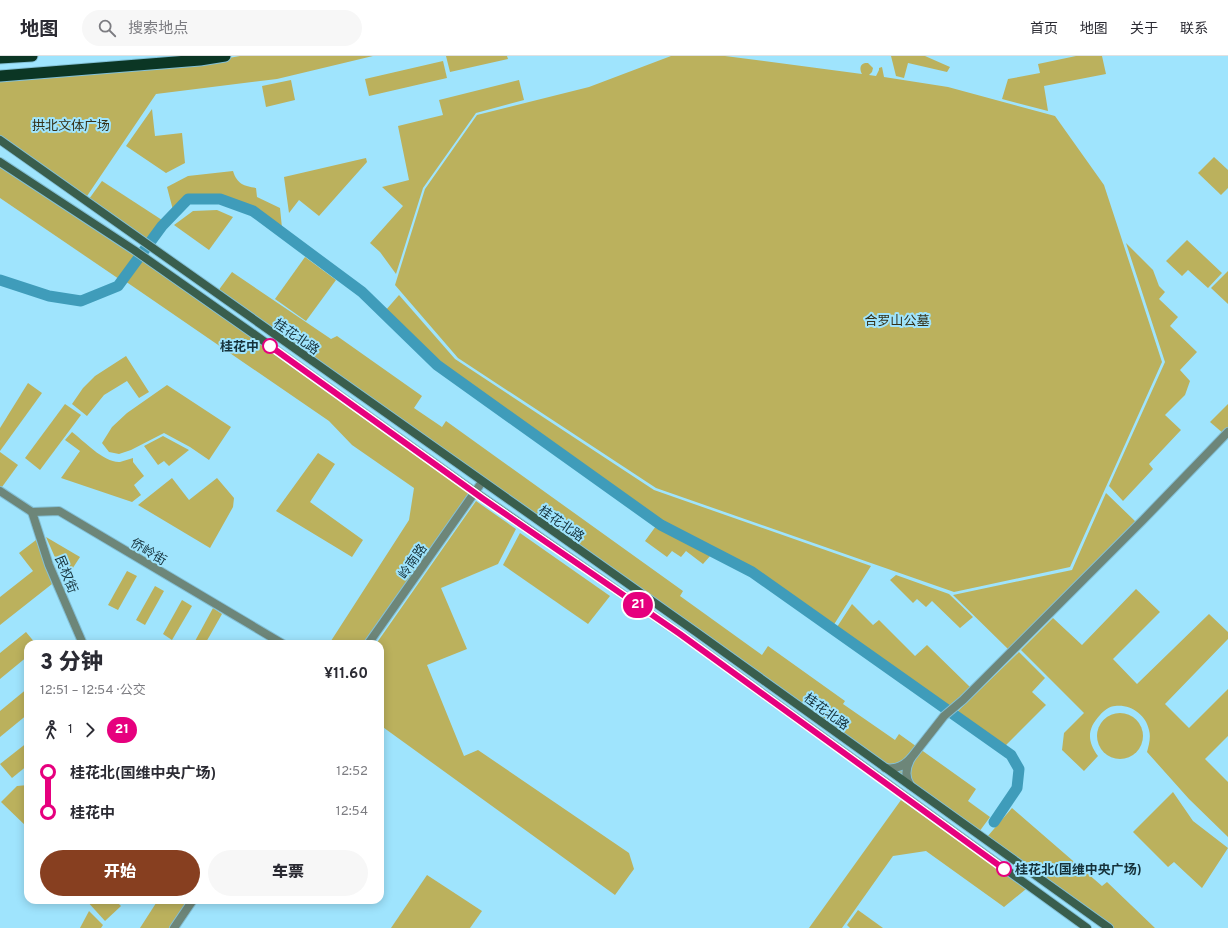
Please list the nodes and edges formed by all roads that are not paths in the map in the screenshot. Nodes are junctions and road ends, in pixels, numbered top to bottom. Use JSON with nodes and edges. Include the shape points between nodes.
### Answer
{"nodes":[{"id":1,"x":32,"y":56,"type":"edge"},
{"id":2,"x":225,"y":56,"type":"edge"},
{"id":3,"x":11,"y":57,"type":"edge"},
{"id":4,"x":0,"y":58,"type":"edge"},
{"id":5,"x":0,"y":76,"type":"edge"},
{"id":6,"x":0,"y":140,"type":"edge"},
{"id":7,"x":0,"y":162,"type":"edge"},
{"id":8,"x":1228,"y":432,"type":"edge"},
{"id":9,"x":482,"y":482,"type":"junction"},
{"id":10,"x":0,"y":491,"type":"edge"},
{"id":11,"x":475,"y":492,"type":"junction"},
{"id":12,"x":32,"y":512,"type":"junction"},
{"id":13,"x":81,"y":640,"type":"edge"},
{"id":14,"x":276,"y":640,"type":"edge"},
{"id":15,"x":371,"y":640,"type":"edge"},
{"id":16,"x":911,"y":758,"type":"junction"},
{"id":17,"x":885,"y":768,"type":"junction"},
{"id":18,"x":910,"y":785,"type":"junction"},
{"id":19,"x":189,"y":904,"type":"edge"},
{"id":20,"x":174,"y":928,"type":"edge"},
{"id":21,"x":1087,"y":928,"type":"edge"},
{"id":22,"x":1109,"y":928,"type":"edge"}],
"edges":[{"from":1,"to":3,"type":"highway"},
{"from":2,"to":5,"type":"highway"},
{"from":3,"to":4,"type":"highway"},
{"from":6,"to":9,"type":"main road","name":"桂花北路"},
{"from":7,"to":11,"type":"main road","name":"桂花北路","via":[[149,260]]},
{"from":8,"to":16,"type":"street","via":[[1143,520],[944,716]]},
{"from":9,"to":11,"type":"street","name":"岭南路"},
{"from":9,"to":17,"type":"main road","name":"桂花北路"},
{"from":10,"to":12,"type":"street"},
{"from":11,"to":15,"type":"street","name":"岭南路"},
{"from":11,"to":21,"type":"main road","name":"桂花北路","via":[[678,632]]},
{"from":12,"to":13,"type":"street","name":"民权街","via":[[49,565]]},
{"from":12,"to":14,"type":"street","name":"侨岭街","via":[[59,511]]},
{"from":16,"to":17,"type":"street","via":[[898,767]]},
{"from":16,"to":18,"type":"street","via":[[906,771]]},
{"from":17,"to":18,"type":"main road","name":"桂花北路"},
{"from":18,"to":22,"type":"main road","name":"桂花北路"},
{"from":19,"to":20,"type":"street"}]}
